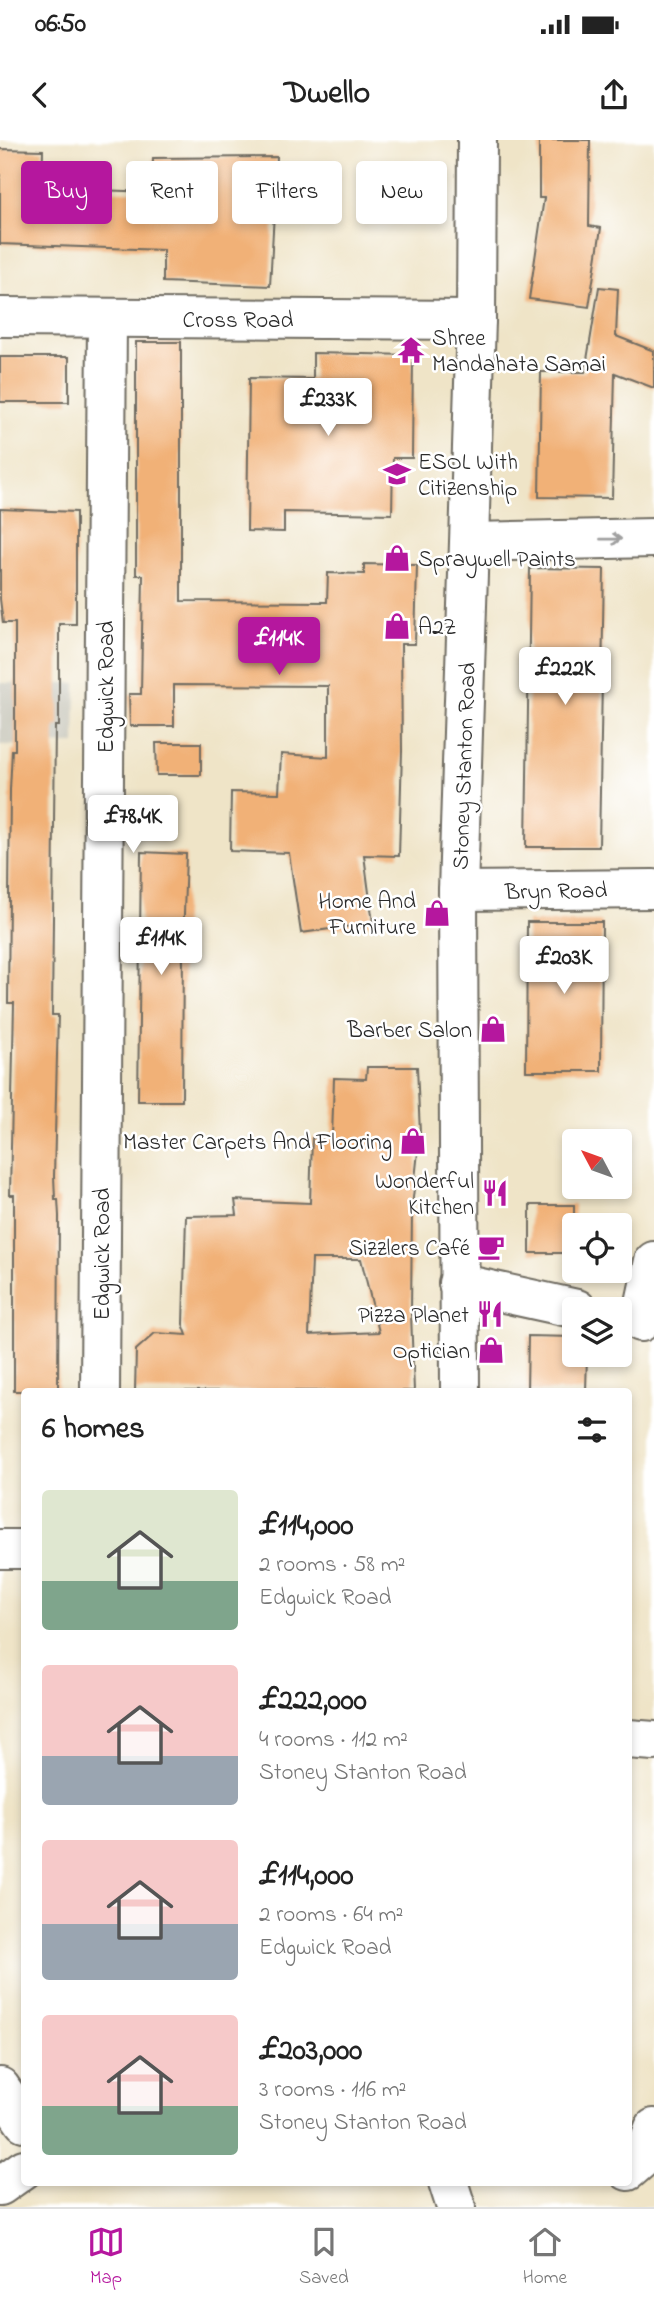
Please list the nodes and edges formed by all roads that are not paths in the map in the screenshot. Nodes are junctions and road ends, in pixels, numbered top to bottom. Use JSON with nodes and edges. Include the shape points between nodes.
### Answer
{"nodes":[{"id":1,"x":477,"y":140,"type":"edge"},
{"id":2,"x":0,"y":317,"type":"edge"},
{"id":3,"x":107,"y":318,"type":"junction"},
{"id":4,"x":476,"y":320,"type":"junction"},
{"id":5,"x":654,"y":538,"type":"edge"},
{"id":6,"x":470,"y":542,"type":"junction"},
{"id":7,"x":654,"y":889,"type":"edge"},
{"id":8,"x":458,"y":891,"type":"junction"},
{"id":9,"x":654,"y":1261,"type":"edge"},
{"id":10,"x":458,"y":1283,"type":"junction"},
{"id":11,"x":562,"y":1306,"type":"edge"},
{"id":12,"x":638,"y":1321,"type":"edge"},
{"id":13,"x":100,"y":1388,"type":"edge"},
{"id":14,"x":460,"y":1388,"type":"edge"},
{"id":15,"x":0,"y":1549,"type":"edge"},
{"id":16,"x":21,"y":1549,"type":"edge"},
{"id":17,"x":632,"y":1740,"type":"edge"},
{"id":18,"x":654,"y":1741,"type":"edge"},
{"id":19,"x":0,"y":2087,"type":"edge"},
{"id":20,"x":21,"y":2118,"type":"edge"},
{"id":21,"x":654,"y":2128,"type":"edge"},
{"id":22,"x":632,"y":2168,"type":"edge"},
{"id":23,"x":450,"y":2186,"type":"edge"},
{"id":24,"x":460,"y":2186,"type":"edge"},
{"id":25,"x":458,"y":2207,"type":"edge"}],
"edges":[{"from":1,"to":4,"type":"street","name":"Stoney Stanton Road"},
{"from":2,"to":3,"type":"street","name":"Cross Road"},
{"from":3,"to":4,"type":"street","name":"Cross Road"},
{"from":3,"to":13,"type":"street","name":"Edgwick Road"},
{"from":4,"to":6,"type":"street","name":"Stoney Stanton Road"},
{"from":6,"to":5,"type":"street","one_way":true},
{"from":6,"to":8,"type":"street","name":"Stoney Stanton Road"},
{"from":7,"to":8,"type":"street","name":"Bryn Road"},
{"from":8,"to":10,"type":"street","name":"Stoney Stanton Road"},
{"from":9,"to":12,"type":"street"},
{"from":10,"to":11,"type":"street"},
{"from":10,"to":14,"type":"street","name":"Stoney Stanton Road"},
{"from":15,"to":16,"type":"street"},
{"from":17,"to":18,"type":"street"},
{"from":19,"to":20,"type":"street"},
{"from":21,"to":22,"type":"street","via":[[643,2158]]},
{"from":23,"to":25,"type":"street"},
{"from":24,"to":25,"type":"street"}]}
